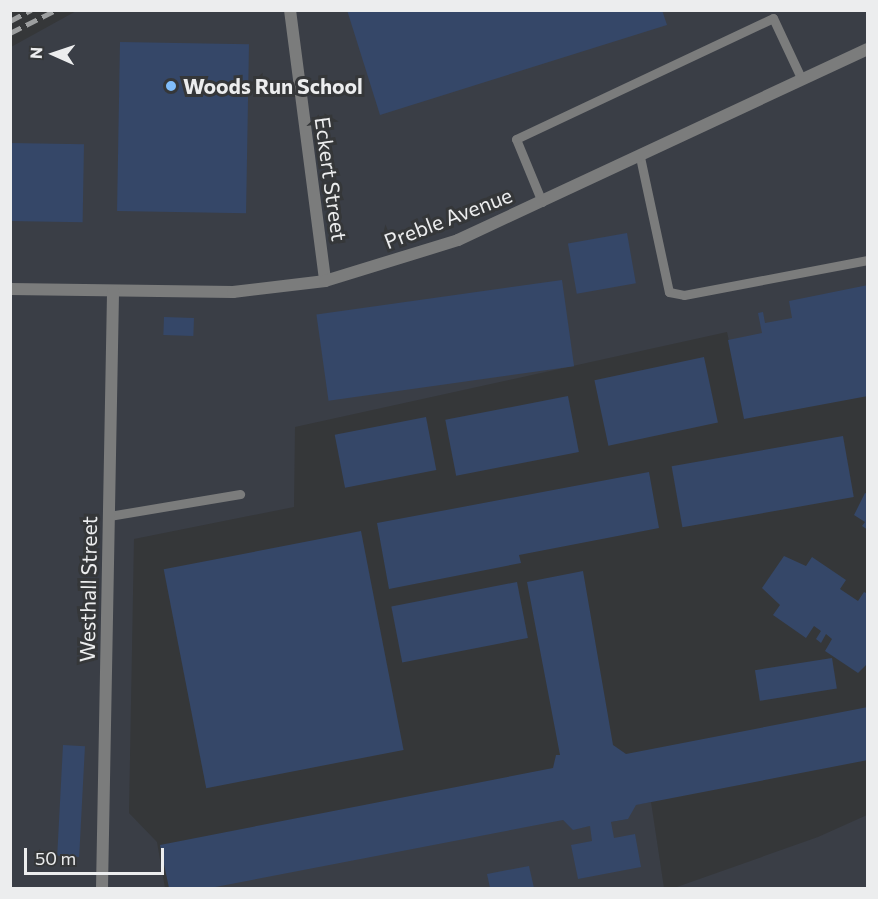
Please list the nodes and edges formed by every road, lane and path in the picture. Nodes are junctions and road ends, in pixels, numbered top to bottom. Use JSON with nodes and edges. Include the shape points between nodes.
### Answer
{"nodes":[{"id":1,"x":290,"y":10,"type":"edge"},
{"id":2,"x":867,"y":49,"type":"edge"},
{"id":3,"x":802,"y":80,"type":"junction"},
{"id":4,"x":640,"y":156,"type":"junction"},
{"id":5,"x":542,"y":202,"type":"junction"},
{"id":6,"x":867,"y":260,"type":"edge"},
{"id":7,"x":325,"y":281,"type":"junction"},
{"id":8,"x":10,"y":289,"type":"edge"},
{"id":9,"x":113,"y":291,"type":"junction"},
{"id":10,"x":240,"y":494,"type":"dead end"},
{"id":11,"x":109,"y":516,"type":"junction"},
{"id":12,"x":102,"y":888,"type":"edge"}],
"edges":[{"from":1,"to":7,"type":"street","name":"Eckert Street"},
{"from":2,"to":3,"type":"street","name":"Preble Avenue"},
{"from":3,"to":4,"type":"street","name":"Preble Avenue"},
{"from":3,"to":5,"type":"lane","via":[[773,18],[516,139]]},
{"from":4,"to":5,"type":"street","name":"Preble Avenue"},
{"from":4,"to":6,"type":"lane","via":[[669,292],[684,295]]},
{"from":5,"to":7,"type":"street","name":"Preble Avenue","via":[[458,240]]},
{"from":7,"to":9,"type":"street","name":"Preble Avenue","via":[[233,292]]},
{"from":8,"to":9,"type":"street","name":"Preble Avenue"},
{"from":9,"to":11,"type":"street","name":"Westhall Street"},
{"from":10,"to":11,"type":"lane"},
{"from":11,"to":12,"type":"street","name":"Westhall Street"}]}
